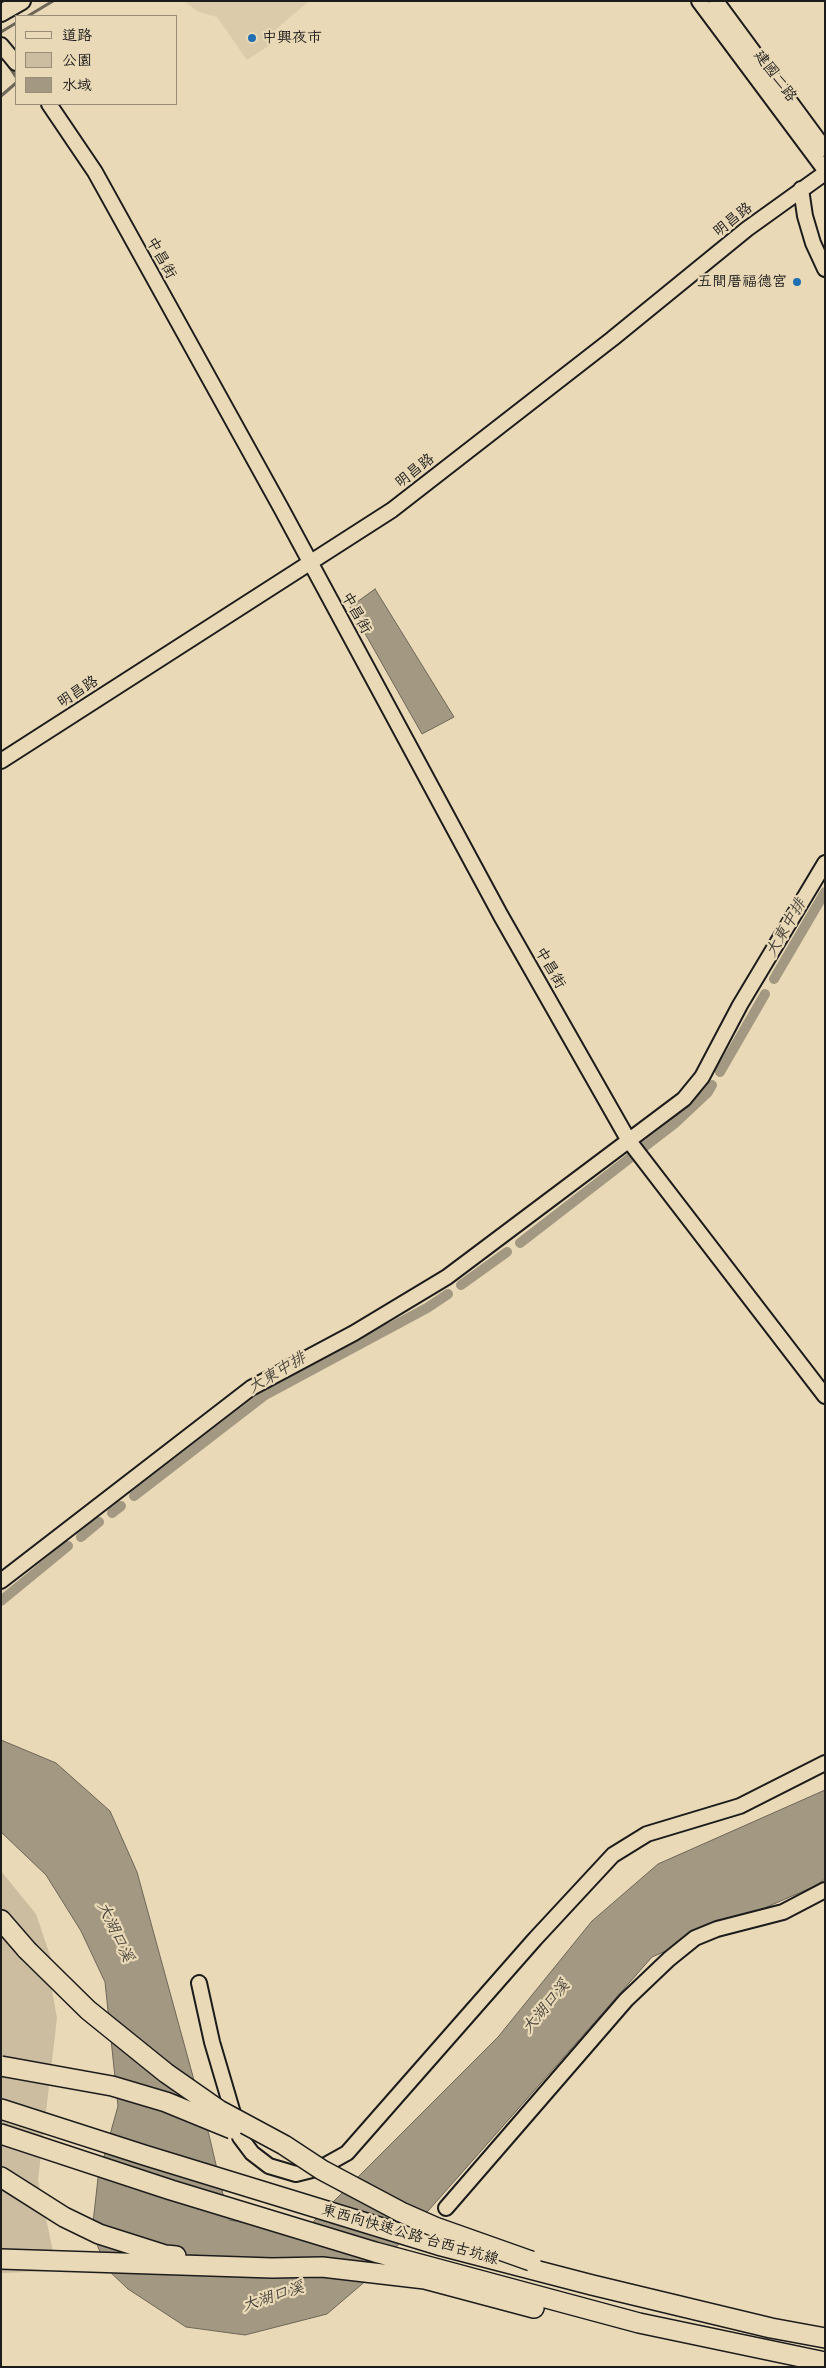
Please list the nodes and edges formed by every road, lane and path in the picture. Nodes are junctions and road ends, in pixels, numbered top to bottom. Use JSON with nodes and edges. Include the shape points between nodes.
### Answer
{"nodes":[{"id":1,"x":22,"y":1,"type":"edge"},
{"id":2,"x":700,"y":1,"type":"edge"},
{"id":3,"x":716,"y":1,"type":"edge"},
{"id":4,"x":1,"y":13,"type":"edge"},
{"id":5,"x":1,"y":45,"type":"edge"},
{"id":6,"x":15,"y":62,"type":"edge"},
{"id":7,"x":50,"y":105,"type":"edge"},
{"id":8,"x":825,"y":149,"type":"edge"},
{"id":9,"x":825,"y":171,"type":"edge"},
{"id":10,"x":801,"y":189,"type":"junction"},
{"id":11,"x":825,"y":269,"type":"edge"},
{"id":12,"x":310,"y":564,"type":"junction"},
{"id":13,"x":1,"y":761,"type":"edge"},
{"id":14,"x":825,"y":863,"type":"edge"},
{"id":15,"x":629,"y":1142,"type":"junction"},
{"id":16,"x":825,"y":1396,"type":"edge"},
{"id":17,"x":1,"y":1581,"type":"edge"},
{"id":18,"x":825,"y":1763,"type":"edge"},
{"id":19,"x":825,"y":1890,"type":"edge"},
{"id":20,"x":1,"y":1920,"type":"edge"},
{"id":21,"x":198,"y":1983,"type":"dead end"},
{"id":22,"x":1,"y":2066,"type":"edge"},
{"id":23,"x":1,"y":2109,"type":"edge"},
{"id":24,"x":1,"y":2134,"type":"edge"},
{"id":25,"x":322,"y":2170,"type":"junction"},
{"id":26,"x":1,"y":2178,"type":"edge"},
{"id":27,"x":446,"y":2208,"type":"dead end"},
{"id":28,"x":1,"y":2259,"type":"edge"},
{"id":29,"x":530,"y":2264,"type":"junction"},
{"id":30,"x":233,"y":2266,"type":"junction"},
{"id":31,"x":825,"y":2338,"type":"edge"},
{"id":32,"x":825,"y":2362,"type":"edge"},
{"id":33,"x":817,"y":2367,"type":"edge"}],
"edges":[{"from":1,"to":4,"type":"main road"},
{"from":2,"to":9,"type":"street","name":"建國二路"},
{"from":3,"to":8,"type":"street","name":"建國二路"},
{"from":5,"to":6,"type":"street"},
{"from":7,"to":12,"type":"street","name":"中昌街","via":[[95,172]]},
{"from":9,"to":10,"type":"street","name":"明昌路"},
{"from":10,"to":11,"type":"street","via":[[812,243]]},
{"from":10,"to":12,"type":"street","name":"明昌路","via":[[392,510]]},
{"from":12,"to":13,"type":"street","name":"明昌路"},
{"from":12,"to":15,"type":"street","name":"中昌街","via":[[501,916]]},
{"from":14,"to":15,"type":"street","via":[[740,1005],[702,1077],[684,1099]]},
{"from":15,"to":16,"type":"street","name":"中昌街"},
{"from":15,"to":17,"type":"street","via":[[447,1277],[354,1333],[250,1388]]},
{"from":18,"to":21,"type":"street","via":[[740,1806],[647,1834],[613,1855],[346,2152],[320,2168],[296,2174],[269,2166],[252,2153],[240,2137]]},
{"from":19,"to":27,"type":"street","via":[[783,1912],[695,1938],[669,1959],[626,2000]]},
{"from":20,"to":25,"type":"highway","bridge":true,"via":[[88,2010],[166,2073],[219,2110]]},
{"from":22,"to":25,"type":"highway","bridge":true,"via":[[112,2086],[166,2102]]},
{"from":23,"to":29,"type":"highway","name":"東西向快速公路 台西古坑線","via":[[438,2245]]},
{"from":24,"to":32,"type":"highway","name":"東西向快速公路 台西古坑線","via":[[375,2252],[639,2323]]},
{"from":25,"to":29,"type":"highway","bridge":true,"via":[[401,2212]]},
{"from":26,"to":30,"type":"highway","via":[[64,2218],[99,2234],[165,2255],[202,2258]]},
{"from":28,"to":30,"type":"highway"},
{"from":29,"to":31,"type":"highway","via":[[771,2328]]},
{"from":30,"to":33,"type":"highway","via":[[322,2267],[403,2275],[561,2314]]}]}
